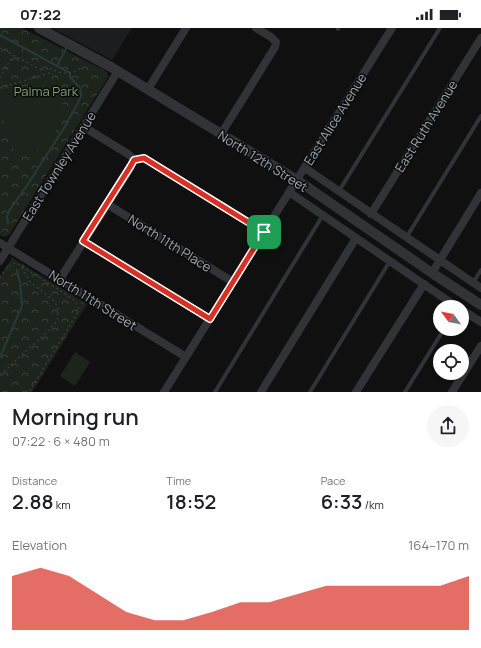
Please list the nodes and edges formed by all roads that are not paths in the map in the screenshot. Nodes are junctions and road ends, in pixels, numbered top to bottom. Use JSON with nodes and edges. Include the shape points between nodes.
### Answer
{"nodes":[{"id":1,"x":39,"y":28,"type":"edge"},
{"id":2,"x":186,"y":28,"type":"edge"},
{"id":3,"x":256,"y":28,"type":"edge"},
{"id":4,"x":392,"y":28,"type":"edge"},
{"id":5,"x":440,"y":28,"type":"edge"},
{"id":6,"x":481,"y":38,"type":"edge"},
{"id":7,"x":118,"y":71,"type":"junction"},
{"id":8,"x":148,"y":89,"type":"junction"},
{"id":9,"x":481,"y":116,"type":"edge"},
{"id":10,"x":84,"y":126,"type":"junction"},
{"id":11,"x":221,"y":134,"type":"junction"},
{"id":12,"x":134,"y":160,"type":"junction"},
{"id":13,"x":305,"y":168,"type":"junction"},
{"id":14,"x":296,"y":180,"type":"junction"},
{"id":15,"x":289,"y":192,"type":"junction"},
{"id":16,"x":339,"y":192,"type":"junction"},
{"id":17,"x":481,"y":193,"type":"edge"},
{"id":18,"x":107,"y":204,"type":"junction"},
{"id":19,"x":372,"y":214,"type":"junction"},
{"id":20,"x":323,"y":215,"type":"junction"},
{"id":21,"x":264,"y":232,"type":"junction"},
{"id":22,"x":356,"y":238,"type":"junction"},
{"id":23,"x":406,"y":238,"type":"junction"},
{"id":24,"x":83,"y":241,"type":"junction"},
{"id":25,"x":0,"y":243,"type":"edge"},
{"id":26,"x":8,"y":248,"type":"junction"},
{"id":27,"x":439,"y":260,"type":"junction"},
{"id":28,"x":0,"y":261,"type":"edge"},
{"id":29,"x":390,"y":261,"type":"junction"},
{"id":30,"x":481,"y":270,"type":"edge"},
{"id":31,"x":432,"y":273,"type":"junction"},
{"id":32,"x":60,"y":279,"type":"junction"},
{"id":33,"x":233,"y":282,"type":"junction"},
{"id":34,"x":473,"y":283,"type":"junction"},
{"id":35,"x":424,"y":284,"type":"junction"},
{"id":36,"x":481,"y":288,"type":"edge"},
{"id":37,"x":447,"y":300,"type":"edge"},
{"id":38,"x":481,"y":305,"type":"edge"},
{"id":39,"x":469,"y":314,"type":"edge"},
{"id":40,"x":210,"y":319,"type":"junction"},
{"id":41,"x":481,"y":322,"type":"edge"},
{"id":42,"x":440,"y":336,"type":"edge"},
{"id":43,"x":481,"y":346,"type":"edge"},
{"id":44,"x":186,"y":357,"type":"junction"},
{"id":45,"x":164,"y":392,"type":"edge"},
{"id":46,"x":215,"y":392,"type":"edge"},
{"id":47,"x":261,"y":392,"type":"edge"},
{"id":48,"x":310,"y":392,"type":"edge"},
{"id":49,"x":356,"y":392,"type":"edge"},
{"id":50,"x":405,"y":392,"type":"edge"},
{"id":51,"x":452,"y":392,"type":"edge"}],
"edges":[{"from":1,"to":7,"type":"street","name":"North 12th Street"},
{"from":2,"to":8,"type":"street"},
{"from":3,"to":11,"type":"street","via":[[271,37],[276,42],[275,47]]},
{"from":4,"to":13,"type":"street","name":"East Alice Avenue"},
{"from":5,"to":16,"type":"lane"},
{"from":6,"to":19,"type":"street","name":"East Ruth Avenue"},
{"from":7,"to":8,"type":"street","name":"North 12th Street"},
{"from":7,"to":10,"type":"street","name":"East Townley Avenue"},
{"from":8,"to":11,"type":"street","name":"North 12th Street"},
{"from":9,"to":23,"type":"lane"},
{"from":10,"to":12,"type":"street"},
{"from":10,"to":26,"type":"street","name":"East Townley Avenue"},
{"from":11,"to":14,"type":"street","name":"North 12th Street"},
{"from":12,"to":18,"type":"street"},
{"from":12,"to":21,"type":"lane","via":[[144,158]]},
{"from":13,"to":14,"type":"street","name":"East Alice Avenue"},
{"from":13,"to":16,"type":"street","name":"North 12th Street"},
{"from":14,"to":15,"type":"street","name":"East Alice Avenue"},
{"from":14,"to":31,"type":"street","name":"North 12th Street"},
{"from":15,"to":20,"type":"street","name":"North 12th Street"},
{"from":15,"to":21,"type":"street","name":"East Alice Avenue"},
{"from":16,"to":19,"type":"street","name":"North 12th Street"},
{"from":17,"to":27,"type":"street"},
{"from":18,"to":24,"type":"street"},
{"from":18,"to":33,"type":"street","name":"North 11th Place"},
{"from":19,"to":23,"type":"street","name":"North 12th Street"},
{"from":20,"to":22,"type":"street","name":"North 12th Street"},
{"from":20,"to":46,"type":"lane"},
{"from":21,"to":33,"type":"street","name":"East Alice Avenue"},
{"from":22,"to":29,"type":"street","name":"North 12th Street"},
{"from":22,"to":47,"type":"street"},
{"from":23,"to":27,"type":"street","name":"North 12th Street"},
{"from":24,"to":32,"type":"street"},
{"from":24,"to":40,"type":"lane"},
{"from":25,"to":26,"type":"street","name":"North 11th Street"},
{"from":26,"to":28,"type":"street","name":"East Townley Avenue"},
{"from":26,"to":32,"type":"street","name":"North 11th Street"},
{"from":27,"to":31,"type":"street"},
{"from":27,"to":34,"type":"street","name":"North 12th Street"},
{"from":29,"to":35,"type":"street","name":"North 12th Street"},
{"from":29,"to":48,"type":"lane"},
{"from":30,"to":34,"type":"lane"},
{"from":31,"to":38,"type":"street","name":"North 12th Street"},
{"from":32,"to":44,"type":"street","name":"North 11th Street"},
{"from":33,"to":40,"type":"street","name":"East Alice Avenue"},
{"from":34,"to":36,"type":"street","name":"North 12th Street"},
{"from":35,"to":37,"type":"street","name":"North 12th Street"},
{"from":35,"to":49,"type":"street"},
{"from":39,"to":41,"type":"street"},
{"from":40,"to":44,"type":"street","name":"East Alice Avenue"},
{"from":42,"to":50,"type":"lane"},
{"from":43,"to":51,"type":"street"},
{"from":44,"to":45,"type":"street","name":"East Alice Avenue"}]}
